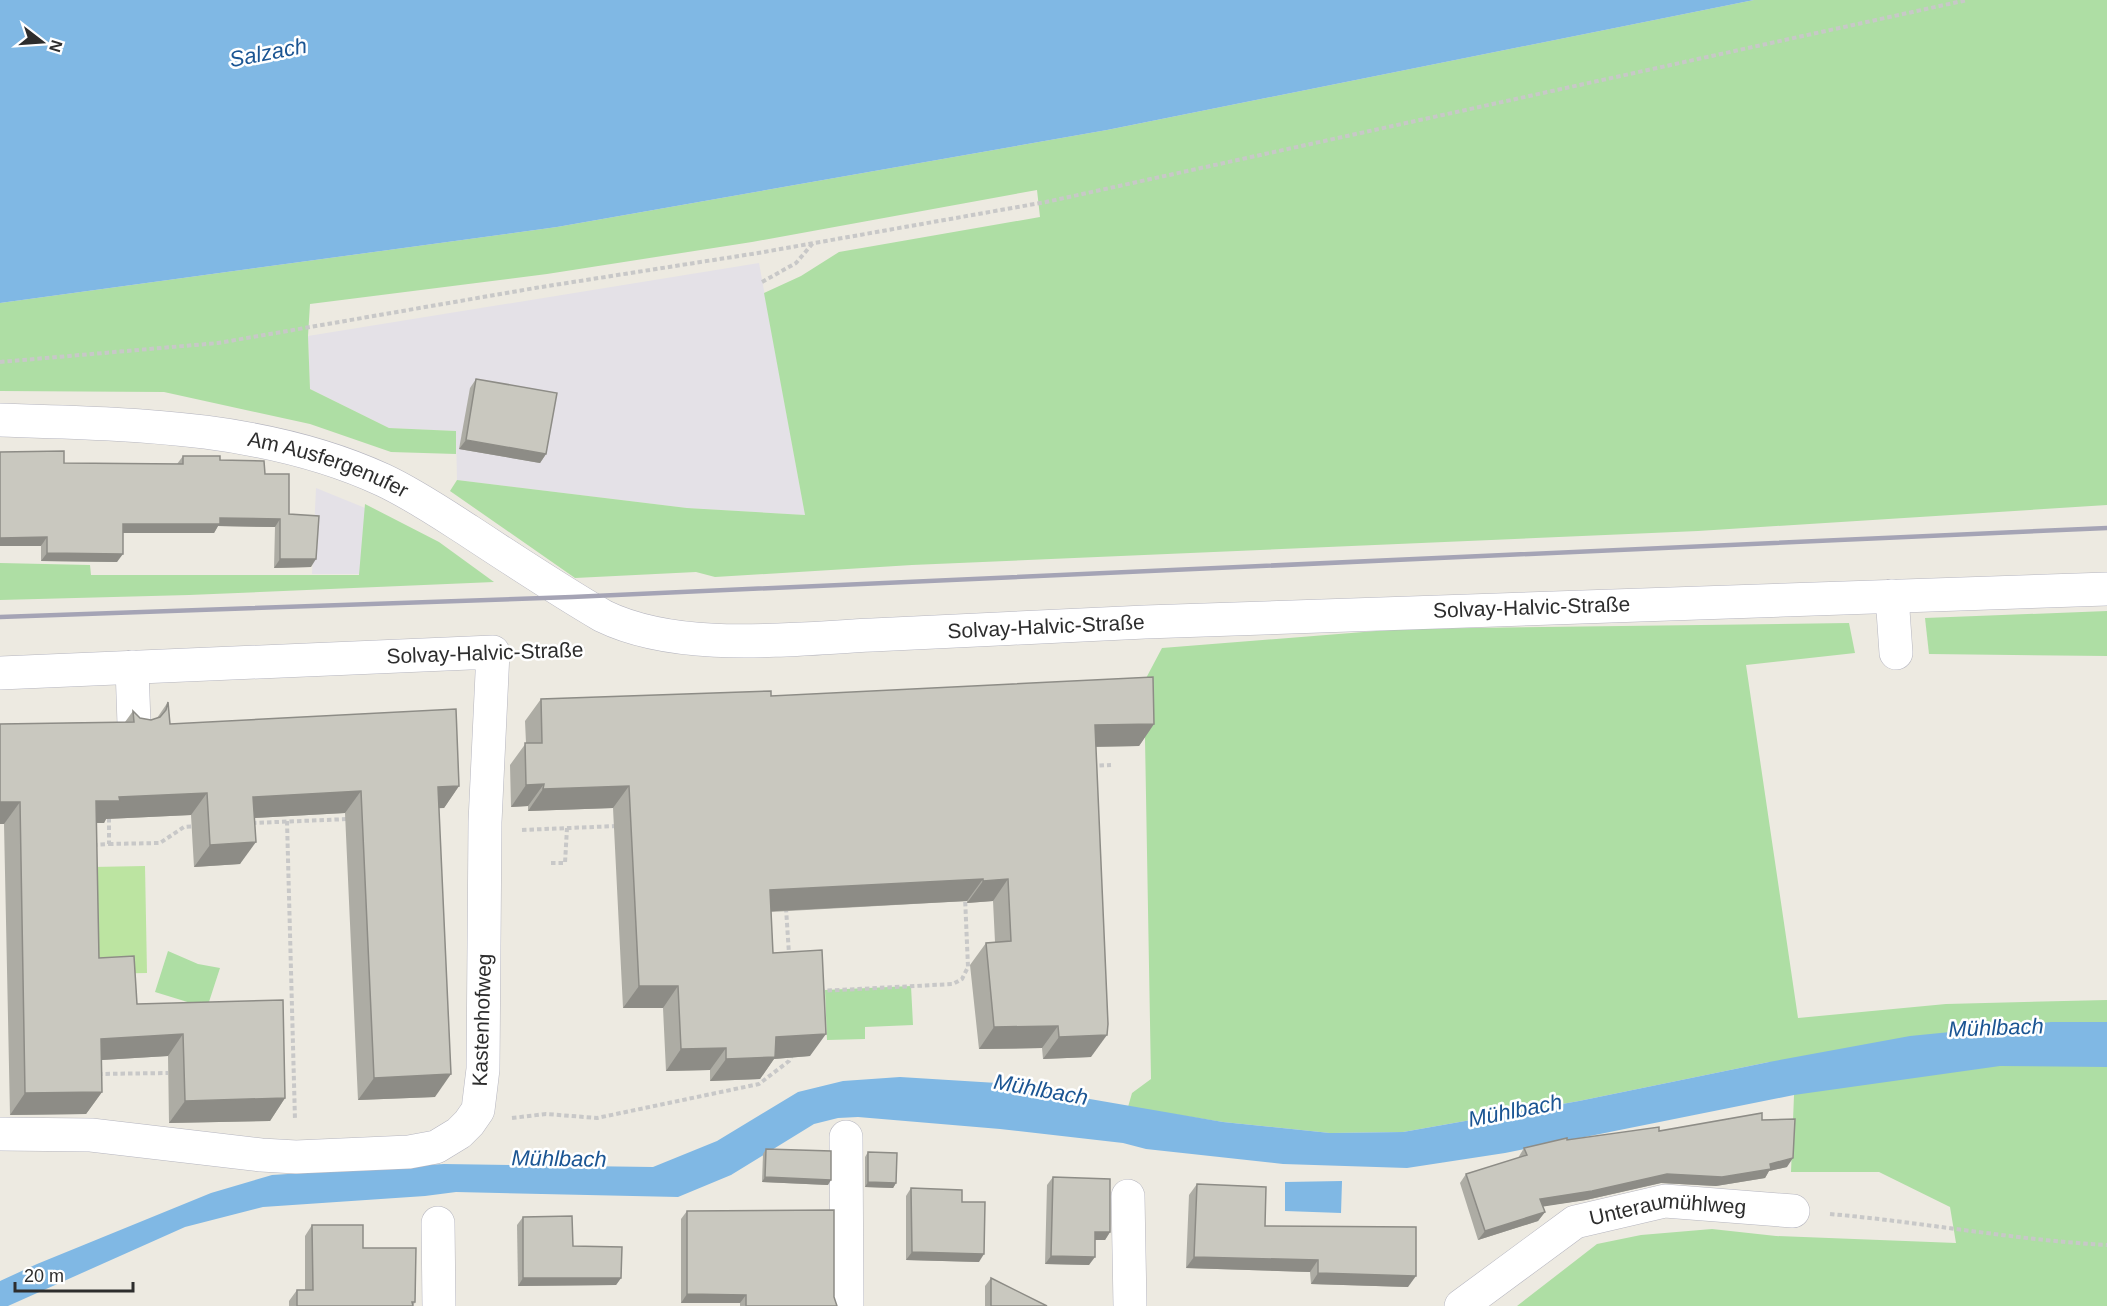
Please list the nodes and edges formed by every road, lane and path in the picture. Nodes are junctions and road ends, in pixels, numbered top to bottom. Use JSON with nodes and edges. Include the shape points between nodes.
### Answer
{"nodes":[{"id":1,"x":1967,"y":0,"type":"edge"},
{"id":2,"x":814,"y":242,"type":"junction"},
{"id":3,"x":762,"y":282,"type":"dead end"},
{"id":4,"x":0,"y":362,"type":"edge"},
{"id":5,"x":0,"y":420,"type":"edge"},
{"id":6,"x":2107,"y":589,"type":"edge"},
{"id":7,"x":1892,"y":596,"type":"junction"},
{"id":8,"x":618,"y":623,"type":"junction"},
{"id":9,"x":493,"y":652,"type":"junction"},
{"id":10,"x":1896,"y":654,"type":"dead end"},
{"id":11,"x":132,"y":667,"type":"junction"},
{"id":12,"x":0,"y":673,"type":"edge"},
{"id":13,"x":134,"y":724,"type":"edge"},
{"id":14,"x":1111,"y":765,"type":"edge"},
{"id":15,"x":1083,"y":767,"type":"edge"},
{"id":16,"x":109,"y":809,"type":"edge"},
{"id":17,"x":358,"y":819,"type":"edge"},
{"id":18,"x":287,"y":821,"type":"junction"},
{"id":19,"x":485,"y":822,"type":"junction"},
{"id":20,"x":241,"y":824,"type":"edge"},
{"id":21,"x":207,"y":825,"type":"edge"},
{"id":22,"x":619,"y":826,"type":"edge"},
{"id":23,"x":567,"y":828,"type":"junction"},
{"id":24,"x":109,"y":844,"type":"junction"},
{"id":25,"x":86,"y":845,"type":"edge"},
{"id":26,"x":552,"y":862,"type":"dead end"},
{"id":27,"x":965,"y":895,"type":"edge"},
{"id":28,"x":786,"y":900,"type":"edge"},
{"id":29,"x":789,"y":957,"type":"edge"},
{"id":30,"x":814,"y":991,"type":"edge"},
{"id":31,"x":793,"y":1052,"type":"edge"},
{"id":32,"x":168,"y":1073,"type":"edge"},
{"id":33,"x":91,"y":1074,"type":"edge"},
{"id":34,"x":478,"y":1110,"type":"junction"},
{"id":35,"x":0,"y":1134,"type":"edge"},
{"id":36,"x":846,"y":1137,"type":"dead end"},
{"id":37,"x":296,"y":1157,"type":"junction"},
{"id":38,"x":1128,"y":1196,"type":"dead end"},
{"id":39,"x":1793,"y":1211,"type":"joint"},
{"id":40,"x":438,"y":1223,"type":"dead end"},
{"id":41,"x":2107,"y":1245,"type":"edge"},
{"id":42,"x":439,"y":1306,"type":"edge"},
{"id":43,"x":847,"y":1306,"type":"edge"},
{"id":44,"x":1130,"y":1306,"type":"edge"},
{"id":45,"x":1461,"y":1306,"type":"edge"}],
"edges":[{"from":1,"to":2,"type":"path","via":[[1046,202]]},
{"from":2,"to":3,"type":"path","via":[[796,263]]},
{"from":2,"to":4,"type":"path","via":[[218,343]]},
{"from":5,"to":8,"type":"street","name":"Am Ausfergenufer","via":[[104,423],[244,437],[330,460],[383,480]]},
{"from":6,"to":7,"type":"street","name":"Solvay-Halvic-Straße"},
{"from":7,"to":8,"type":"street","name":"Solvay-Halvic-Straße","via":[[772,639],[692,639],[656,635]]},
{"from":7,"to":10,"type":"street"},
{"from":8,"to":9,"type":"path","name":"Solvay-Halvic-Straße","via":[[594,649]]},
{"from":9,"to":11,"type":"street","name":"Solvay-Halvic-Straße"},
{"from":9,"to":19,"type":"street","name":"Kastenhofweg"},
{"from":11,"to":12,"type":"street","name":"Solvay-Halvic-Straße"},
{"from":11,"to":13,"type":"street"},
{"from":14,"to":15,"type":"path"},
{"from":16,"to":24,"type":"path"},
{"from":17,"to":18,"type":"path"},
{"from":18,"to":20,"type":"path"},
{"from":18,"to":37,"type":"path"},
{"from":19,"to":23,"type":"path","via":[[508,831]]},
{"from":19,"to":34,"type":"street","name":"Kastenhofweg","via":[[483,1069]]},
{"from":21,"to":24,"type":"path","via":[[184,827],[160,843]]},
{"from":22,"to":23,"type":"path"},
{"from":23,"to":26,"type":"path","via":[[565,863]]},
{"from":24,"to":25,"type":"path"},
{"from":27,"to":30,"type":"path","via":[[968,967],[962,979],[953,984]]},
{"from":28,"to":29,"type":"path"},
{"from":31,"to":34,"type":"path","via":[[789,1061],[759,1084],[597,1118],[546,1114],[502,1120]]},
{"from":32,"to":33,"type":"path"},
{"from":34,"to":37,"type":"street","name":"Kastenhofweg","via":[[459,1133],[436,1147],[409,1152]]},
{"from":35,"to":37,"type":"street","name":"Kastenhofweg","via":[[91,1135]]},
{"from":36,"to":43,"type":"street"},
{"from":38,"to":44,"type":"street"},
{"from":39,"to":41,"type":"path"},
{"from":39,"to":45,"type":"street","name":"Unteraumühlweg","via":[[1665,1201],[1575,1222]]},
{"from":40,"to":42,"type":"street"}]}
